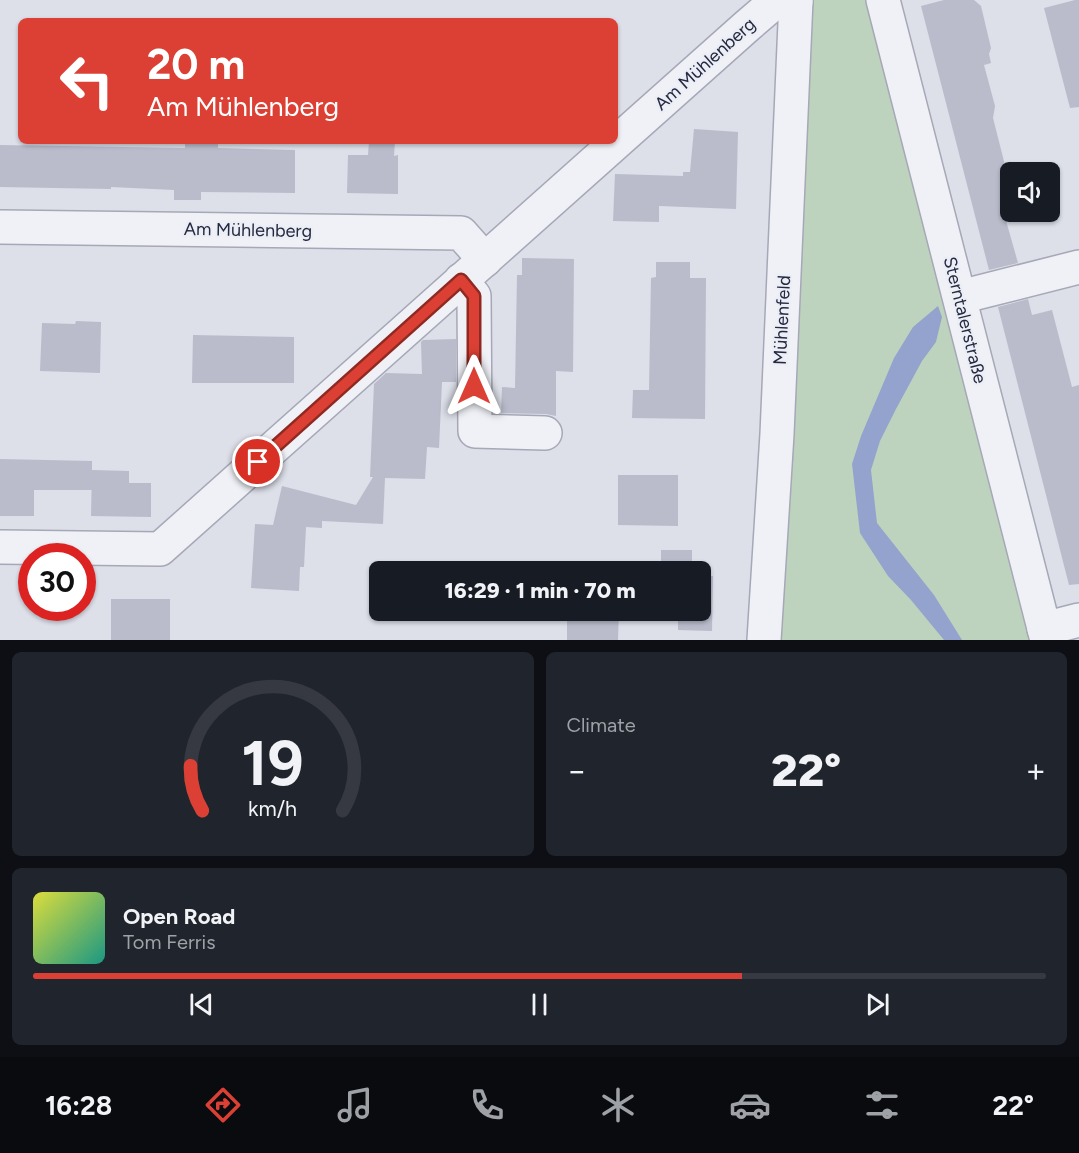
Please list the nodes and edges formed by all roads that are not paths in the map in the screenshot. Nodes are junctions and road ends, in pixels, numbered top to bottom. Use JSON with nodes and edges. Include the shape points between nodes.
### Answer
{"nodes":[{"id":1,"x":883,"y":0,"type":"edge"},
{"id":2,"x":796,"y":1,"type":"edge"},
{"id":3,"x":618,"y":141,"type":"edge"},
{"id":4,"x":615,"y":144,"type":"edge"},
{"id":5,"x":0,"y":226,"type":"edge"},
{"id":6,"x":1079,"y":267,"type":"edge"},
{"id":7,"x":473,"y":270,"type":"junction"},
{"id":8,"x":959,"y":295,"type":"junction"},
{"id":9,"x":545,"y":433,"type":"dead end"},
{"id":10,"x":0,"y":547,"type":"edge"},
{"id":11,"x":1079,"y":620,"type":"edge"},
{"id":12,"x":1045,"y":635,"type":"edge"},
{"id":13,"x":764,"y":640,"type":"edge"}],
"edges":[{"from":1,"to":8,"type":"street","name":"Sterntalerstraße"},
{"from":2,"to":3,"type":"street","name":"Am Mühlenberg","via":[[775,2]]},
{"from":2,"to":13,"type":"street","name":"Mühlenfeld"},
{"from":4,"to":7,"type":"street","name":"Am Mühlenberg"},
{"from":5,"to":7,"type":"street","name":"Am Mühlenberg","via":[[461,234]]},
{"from":6,"to":8,"type":"street"},
{"from":7,"to":9,"type":"street","name":"Am Mühlenberg","via":[[474,431]]},
{"from":7,"to":10,"type":"street","name":"Am Mühlenberg","via":[[160,549]]},
{"from":8,"to":12,"type":"street","name":"Sterntalerstraße"},
{"from":11,"to":12,"type":"street"}]}
